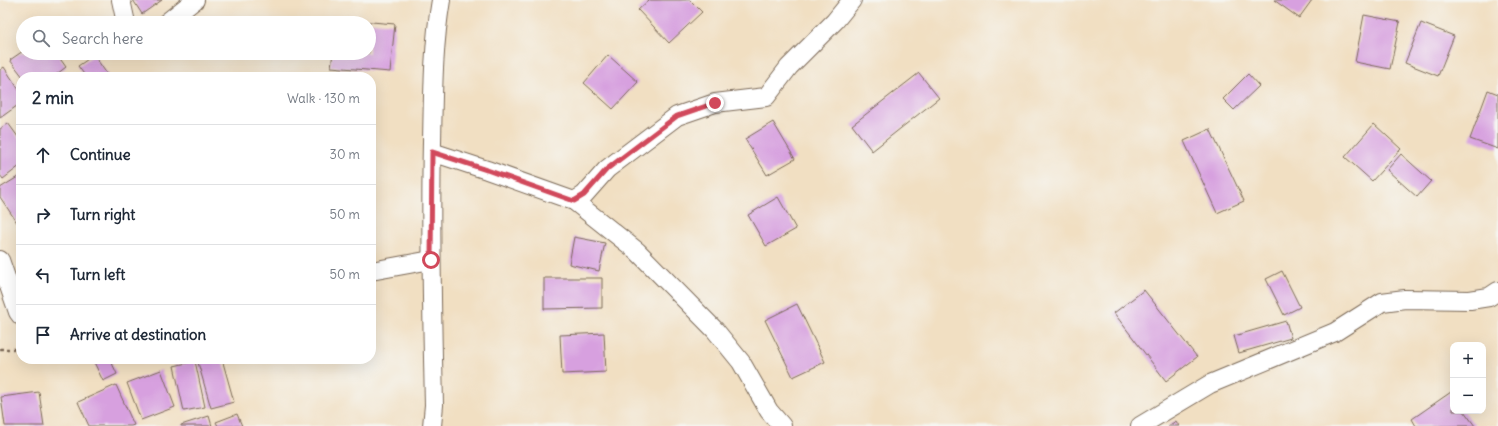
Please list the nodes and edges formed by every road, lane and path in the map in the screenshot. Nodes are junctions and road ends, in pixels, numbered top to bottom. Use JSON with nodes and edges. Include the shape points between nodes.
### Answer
{"nodes":[{"id":1,"x":121,"y":0,"type":"edge"},
{"id":2,"x":195,"y":0,"type":"edge"},
{"id":3,"x":441,"y":0,"type":"edge"},
{"id":4,"x":852,"y":0,"type":"edge"},
{"id":5,"x":124,"y":16,"type":"edge"},
{"id":6,"x":175,"y":16,"type":"edge"},
{"id":7,"x":432,"y":152,"type":"junction"},
{"id":8,"x":574,"y":201,"type":"junction"},
{"id":9,"x":0,"y":260,"type":"edge"},
{"id":10,"x":431,"y":260,"type":"junction"},
{"id":11,"x":376,"y":270,"type":"edge"},
{"id":12,"x":1498,"y":291,"type":"edge"},
{"id":13,"x":16,"y":306,"type":"edge"},
{"id":14,"x":0,"y":349,"type":"edge"},
{"id":15,"x":16,"y":349,"type":"edge"},
{"id":16,"x":432,"y":426,"type":"edge"},
{"id":17,"x":782,"y":426,"type":"edge"},
{"id":18,"x":1140,"y":426,"type":"edge"}],
"edges":[{"from":1,"to":5,"type":"street"},
{"from":2,"to":6,"type":"street"},
{"from":3,"to":7,"type":"street","via":[[437,21]]},
{"from":4,"to":8,"type":"street","via":[[835,21],[789,67],[766,97],[715,103],[677,116],[607,169],[584,195]]},
{"from":7,"to":8,"type":"street"},
{"from":7,"to":10,"type":"street"},
{"from":8,"to":17,"type":"street","via":[[637,251],[715,330],[740,362],[769,411]]},
{"from":9,"to":13,"type":"street"},
{"from":10,"to":11,"type":"street"},
{"from":10,"to":16,"type":"street","via":[[434,405]]},
{"from":12,"to":18,"type":"street","via":[[1489,297],[1470,300],[1405,299],[1382,302],[1335,332],[1210,384]]},
{"from":14,"to":15,"type":"path"}]}
